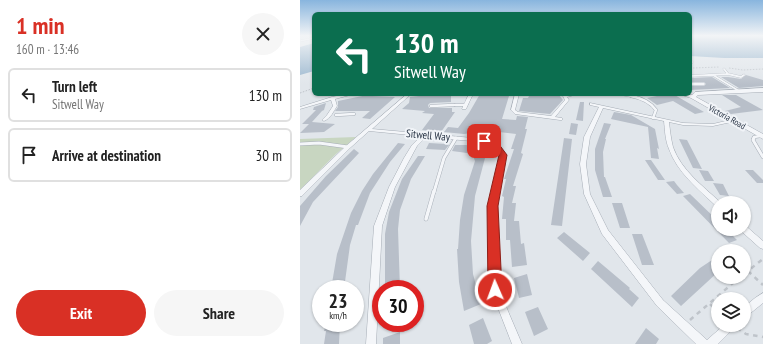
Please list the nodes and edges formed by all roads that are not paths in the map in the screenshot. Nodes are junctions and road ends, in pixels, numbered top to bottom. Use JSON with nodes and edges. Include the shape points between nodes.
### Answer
{"nodes":[{"id":1,"x":724,"y":69,"type":"dead end"},
{"id":2,"x":728,"y":74,"type":"junction"},
{"id":3,"x":712,"y":75,"type":"junction"},
{"id":4,"x":744,"y":75,"type":"dead end"},
{"id":5,"x":692,"y":76,"type":"edge"},
{"id":6,"x":692,"y":84,"type":"edge"},
{"id":7,"x":704,"y":84,"type":"dead end"},
{"id":8,"x":763,"y":90,"type":"edge"},
{"id":9,"x":739,"y":91,"type":"junction"},
{"id":10,"x":693,"y":94,"type":"edge"},
{"id":11,"x":342,"y":96,"type":"edge"},
{"id":12,"x":407,"y":96,"type":"edge"},
{"id":13,"x":470,"y":96,"type":"edge"},
{"id":14,"x":516,"y":96,"type":"edge"},
{"id":15,"x":565,"y":96,"type":"edge"},
{"id":16,"x":629,"y":96,"type":"edge"},
{"id":17,"x":332,"y":98,"type":"junction"},
{"id":18,"x":592,"y":104,"type":"dead end"},
{"id":19,"x":454,"y":105,"type":"joint"},
{"id":20,"x":431,"y":106,"type":"dead end"},
{"id":21,"x":601,"y":106,"type":"junction"},
{"id":22,"x":300,"y":108,"type":"edge"},
{"id":23,"x":354,"y":114,"type":"dead end"},
{"id":24,"x":336,"y":115,"type":"joint"},
{"id":25,"x":329,"y":116,"type":"junction"},
{"id":26,"x":552,"y":118,"type":"junction"},
{"id":27,"x":653,"y":118,"type":"junction"},
{"id":28,"x":560,"y":119,"type":"dead end"},
{"id":29,"x":324,"y":120,"type":"dead end"},
{"id":30,"x":734,"y":120,"type":"junction"},
{"id":31,"x":666,"y":121,"type":"junction"},
{"id":32,"x":368,"y":130,"type":"junction"},
{"id":33,"x":425,"y":135,"type":"junction"},
{"id":34,"x":762,"y":136,"type":"edge"},
{"id":35,"x":456,"y":138,"type":"junction"},
{"id":36,"x":300,"y":144,"type":"edge"},
{"id":37,"x":348,"y":147,"type":"junction"},
{"id":38,"x":763,"y":157,"type":"edge"},
{"id":39,"x":300,"y":194,"type":"edge"},
{"id":40,"x":711,"y":198,"type":"edge"},
{"id":41,"x":426,"y":219,"type":"dead end"},
{"id":42,"x":751,"y":235,"type":"edge"},
{"id":43,"x":763,"y":246,"type":"edge"},
{"id":44,"x":761,"y":302,"type":"edge"},
{"id":45,"x":751,"y":308,"type":"edge"},
{"id":46,"x":724,"y":332,"type":"edge"},
{"id":47,"x":371,"y":344,"type":"edge"},
{"id":48,"x":517,"y":344,"type":"edge"},
{"id":49,"x":704,"y":344,"type":"edge"},
{"id":50,"x":710,"y":344,"type":"edge"}],
"edges":[{"from":1,"to":2,"type":"lane"},
{"from":2,"to":3,"type":"lane"},
{"from":2,"to":4,"type":"lane","via":[[741,77]]},
{"from":3,"to":5,"type":"lane"},
{"from":3,"to":9,"type":"lane"},
{"from":6,"to":7,"type":"lane"},
{"from":8,"to":9,"type":"street"},
{"from":9,"to":10,"type":"street"},
{"from":10,"to":30,"type":"street","name":"Victoria Road"},
{"from":11,"to":17,"type":"street"},
{"from":12,"to":32,"type":"street"},
{"from":13,"to":19,"type":"street","via":[[464,107]]},
{"from":14,"to":26,"type":"street","via":[[513,110],[517,113]]},
{"from":15,"to":26,"type":"street","via":[[567,100]]},
{"from":16,"to":27,"type":"lane","via":[[642,99],[654,107],[656,110]]},
{"from":17,"to":22,"type":"street"},
{"from":17,"to":25,"type":"street","via":[[335,106]]},
{"from":18,"to":21,"type":"street"},
{"from":19,"to":20,"type":"lane"},
{"from":21,"to":27,"type":"street"},
{"from":21,"to":49,"type":"street","via":[[587,137],[582,164],[587,194],[605,232],[660,303]]},
{"from":23,"to":24,"type":"lane"},
{"from":24,"to":25,"type":"street"},
{"from":25,"to":29,"type":"street"},
{"from":26,"to":28,"type":"street"},
{"from":27,"to":31,"type":"street"},
{"from":30,"to":31,"type":"street","via":[[696,126]]},
{"from":30,"to":34,"type":"street","name":"Victoria Road"},
{"from":31,"to":40,"type":"street","via":[[666,135],[674,157],[694,182]]},
{"from":32,"to":33,"type":"street","name":"Sitwell Way"},
{"from":32,"to":37,"type":"street"},
{"from":33,"to":35,"type":"street","name":"Sitwell Way"},
{"from":33,"to":47,"type":"street","via":[[415,145],[392,187],[378,226]]},
{"from":34,"to":38,"type":"lane","name":"Victoria Road","via":[[754,137],[753,140]]},
{"from":35,"to":41,"type":"lane","via":[[444,158]]},
{"from":35,"to":48,"type":"street","name":"Sitwell Way","via":[[484,141],[495,145],[503,155],[492,206],[495,290]]},
{"from":36,"to":37,"type":"lane","via":[[318,143]]},
{"from":37,"to":39,"type":"street"},
{"from":42,"to":43,"type":"street"},
{"from":44,"to":45,"type":"street"},
{"from":46,"to":50,"type":"street"}]}
